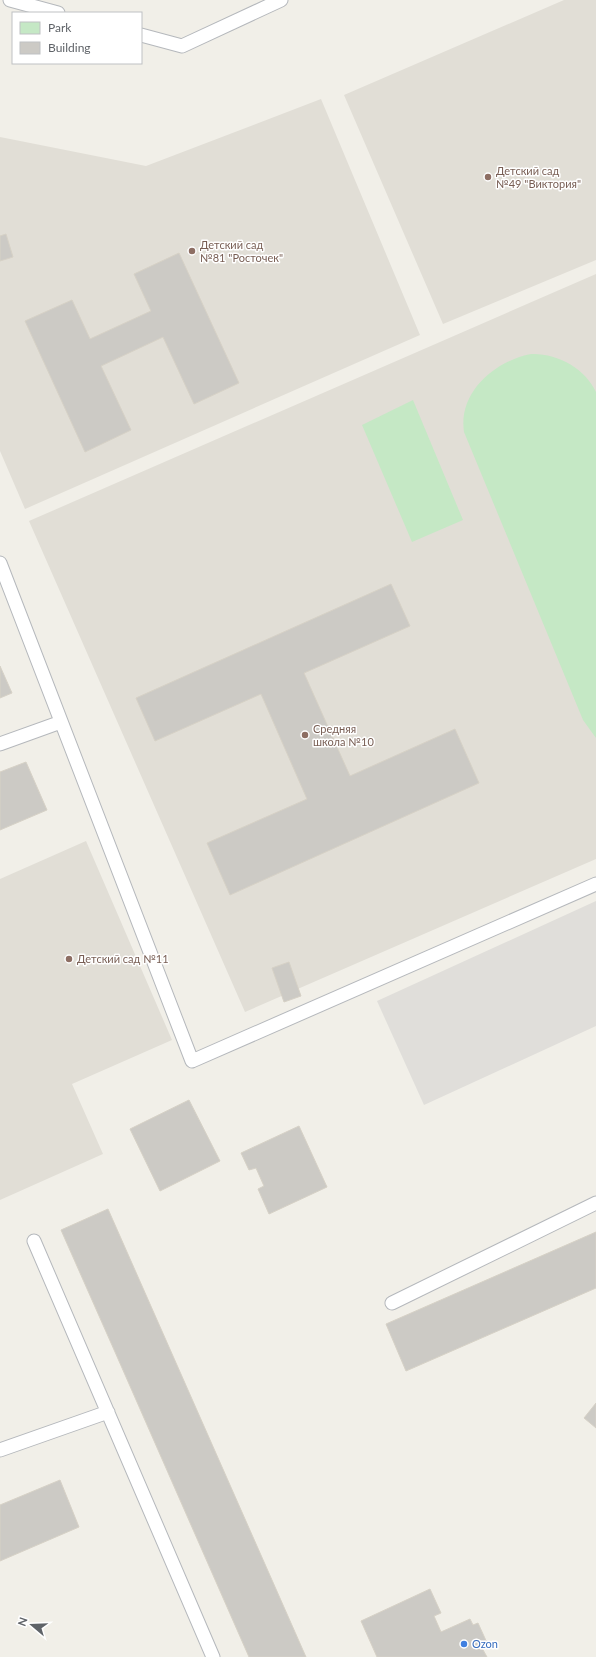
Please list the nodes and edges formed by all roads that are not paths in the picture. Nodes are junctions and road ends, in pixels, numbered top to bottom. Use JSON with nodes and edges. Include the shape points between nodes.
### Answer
{"nodes":[{"id":1,"x":10,"y":0,"type":"edge"},
{"id":2,"x":281,"y":0,"type":"edge"},
{"id":3,"x":54,"y":12,"type":"edge"},
{"id":4,"x":142,"y":35,"type":"edge"},
{"id":5,"x":0,"y":563,"type":"edge"},
{"id":6,"x":61,"y":722,"type":"junction"},
{"id":7,"x":0,"y":744,"type":"edge"},
{"id":8,"x":596,"y":884,"type":"edge"},
{"id":9,"x":596,"y":1203,"type":"edge"},
{"id":10,"x":34,"y":1241,"type":"dead end"},
{"id":11,"x":392,"y":1303,"type":"dead end"},
{"id":12,"x":108,"y":1412,"type":"junction"},
{"id":13,"x":0,"y":1450,"type":"edge"},
{"id":14,"x":213,"y":1657,"type":"edge"}],
"edges":[{"from":1,"to":3,"type":"lane"},
{"from":2,"to":4,"type":"lane","via":[[182,46]]},
{"from":5,"to":6,"type":"lane"},
{"from":6,"to":7,"type":"lane"},
{"from":6,"to":8,"type":"lane","via":[[192,1062]]},
{"from":9,"to":11,"type":"lane"},
{"from":10,"to":12,"type":"lane"},
{"from":12,"to":13,"type":"lane"},
{"from":12,"to":14,"type":"lane"}]}
